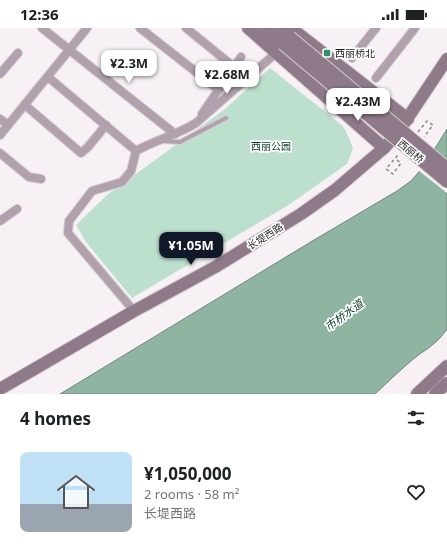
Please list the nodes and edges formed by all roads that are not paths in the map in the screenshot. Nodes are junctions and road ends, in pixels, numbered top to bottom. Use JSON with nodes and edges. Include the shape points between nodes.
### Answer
{"nodes":[{"id":1,"x":42,"y":28,"type":"edge"},
{"id":2,"x":87,"y":28,"type":"edge"},
{"id":3,"x":140,"y":28,"type":"edge"},
{"id":4,"x":186,"y":28,"type":"edge"},
{"id":5,"x":248,"y":28,"type":"edge"},
{"id":6,"x":264,"y":28,"type":"edge"},
{"id":7,"x":279,"y":28,"type":"edge"},
{"id":8,"x":376,"y":28,"type":"edge"},
{"id":9,"x":415,"y":28,"type":"edge"},
{"id":10,"x":285,"y":40,"type":"edge"},
{"id":11,"x":69,"y":50,"type":"junction"},
{"id":12,"x":18,"y":52,"type":"dead end"},
{"id":13,"x":241,"y":56,"type":"dead end"},
{"id":14,"x":352,"y":58,"type":"dead end"},
{"id":15,"x":447,"y":59,"type":"edge"},
{"id":16,"x":234,"y":67,"type":"junction"},
{"id":17,"x":0,"y":74,"type":"edge"},
{"id":18,"x":48,"y":77,"type":"junction"},
{"id":19,"x":376,"y":78,"type":"dead end"},
{"id":20,"x":219,"y":90,"type":"junction"},
{"id":21,"x":25,"y":105,"type":"junction"},
{"id":22,"x":226,"y":118,"type":"dead end"},
{"id":23,"x":0,"y":119,"type":"edge"},
{"id":24,"x":408,"y":119,"type":"junction"},
{"id":25,"x":196,"y":123,"type":"junction"},
{"id":26,"x":8,"y":125,"type":"junction"},
{"id":27,"x":106,"y":125,"type":"junction"},
{"id":28,"x":175,"y":134,"type":"junction"},
{"id":29,"x":0,"y":135,"type":"edge"},
{"id":30,"x":370,"y":135,"type":"junction"},
{"id":31,"x":159,"y":141,"type":"junction"},
{"id":32,"x":384,"y":148,"type":"junction"},
{"id":33,"x":136,"y":151,"type":"junction"},
{"id":34,"x":0,"y":153,"type":"edge"},
{"id":35,"x":367,"y":161,"type":"junction"},
{"id":36,"x":447,"y":168,"type":"edge"},
{"id":37,"x":42,"y":179,"type":"dead end"},
{"id":38,"x":447,"y":182,"type":"edge"},
{"id":39,"x":17,"y":209,"type":"dead end"},
{"id":40,"x":0,"y":221,"type":"edge"},
{"id":41,"x":134,"y":311,"type":"junction"},
{"id":42,"x":447,"y":366,"type":"edge"},
{"id":43,"x":447,"y":383,"type":"edge"},
{"id":44,"x":0,"y":389,"type":"edge"},
{"id":45,"x":417,"y":394,"type":"edge"},
{"id":46,"x":435,"y":394,"type":"edge"}],
"edges":[{"from":1,"to":11,"type":"street"},
{"from":2,"to":11,"type":"street"},
{"from":3,"to":20,"type":"street"},
{"from":4,"to":16,"type":"street"},
{"from":5,"to":10,"type":"main road"},
{"from":6,"to":10,"type":"main road"},
{"from":7,"to":10,"type":"main road"},
{"from":8,"to":14,"type":"street"},
{"from":9,"to":19,"type":"street"},
{"from":10,"to":24,"type":"main road"},
{"from":10,"to":25,"type":"street"},
{"from":10,"to":30,"type":"main road"},
{"from":10,"to":36,"type":"main road","name":"西丽桥","bridge":true},
{"from":10,"to":38,"type":"main road","name":"西丽桥","bridge":true},
{"from":11,"to":18,"type":"street"},
{"from":11,"to":28,"type":"street"},
{"from":12,"to":17,"type":"street"},
{"from":13,"to":16,"type":"street"},
{"from":15,"to":24,"type":"main road","name":"长堤西路"},
{"from":16,"to":20,"type":"street"},
{"from":18,"to":21,"type":"street"},
{"from":18,"to":27,"type":"street"},
{"from":20,"to":25,"type":"street"},
{"from":21,"to":26,"type":"street"},
{"from":21,"to":27,"type":"street","via":[[81,153]]},
{"from":22,"to":31,"type":"lane","via":[[180,142]]},
{"from":23,"to":26,"type":"street"},
{"from":24,"to":32,"type":"main road","name":"长堤西路"},
{"from":25,"to":28,"type":"street"},
{"from":26,"to":29,"type":"street"},
{"from":27,"to":33,"type":"street"},
{"from":28,"to":31,"type":"street"},
{"from":30,"to":32,"type":"main road"},
{"from":30,"to":35,"type":"main road","via":[[371,149]]},
{"from":31,"to":33,"type":"street"},
{"from":32,"to":35,"type":"main road","name":"长堤西路"},
{"from":33,"to":41,"type":"street","via":[[131,171],[122,182],[92,191],[69,220],[68,233]]},
{"from":34,"to":37,"type":"street","via":[[29,176]]},
{"from":35,"to":41,"type":"main road","name":"长堤西路","via":[[335,190],[301,214],[217,266]]},
{"from":39,"to":40,"type":"street"},
{"from":41,"to":44,"type":"main road","name":"长堤西路"},
{"from":42,"to":45,"type":"main road"},
{"from":43,"to":46,"type":"main road"}]}
